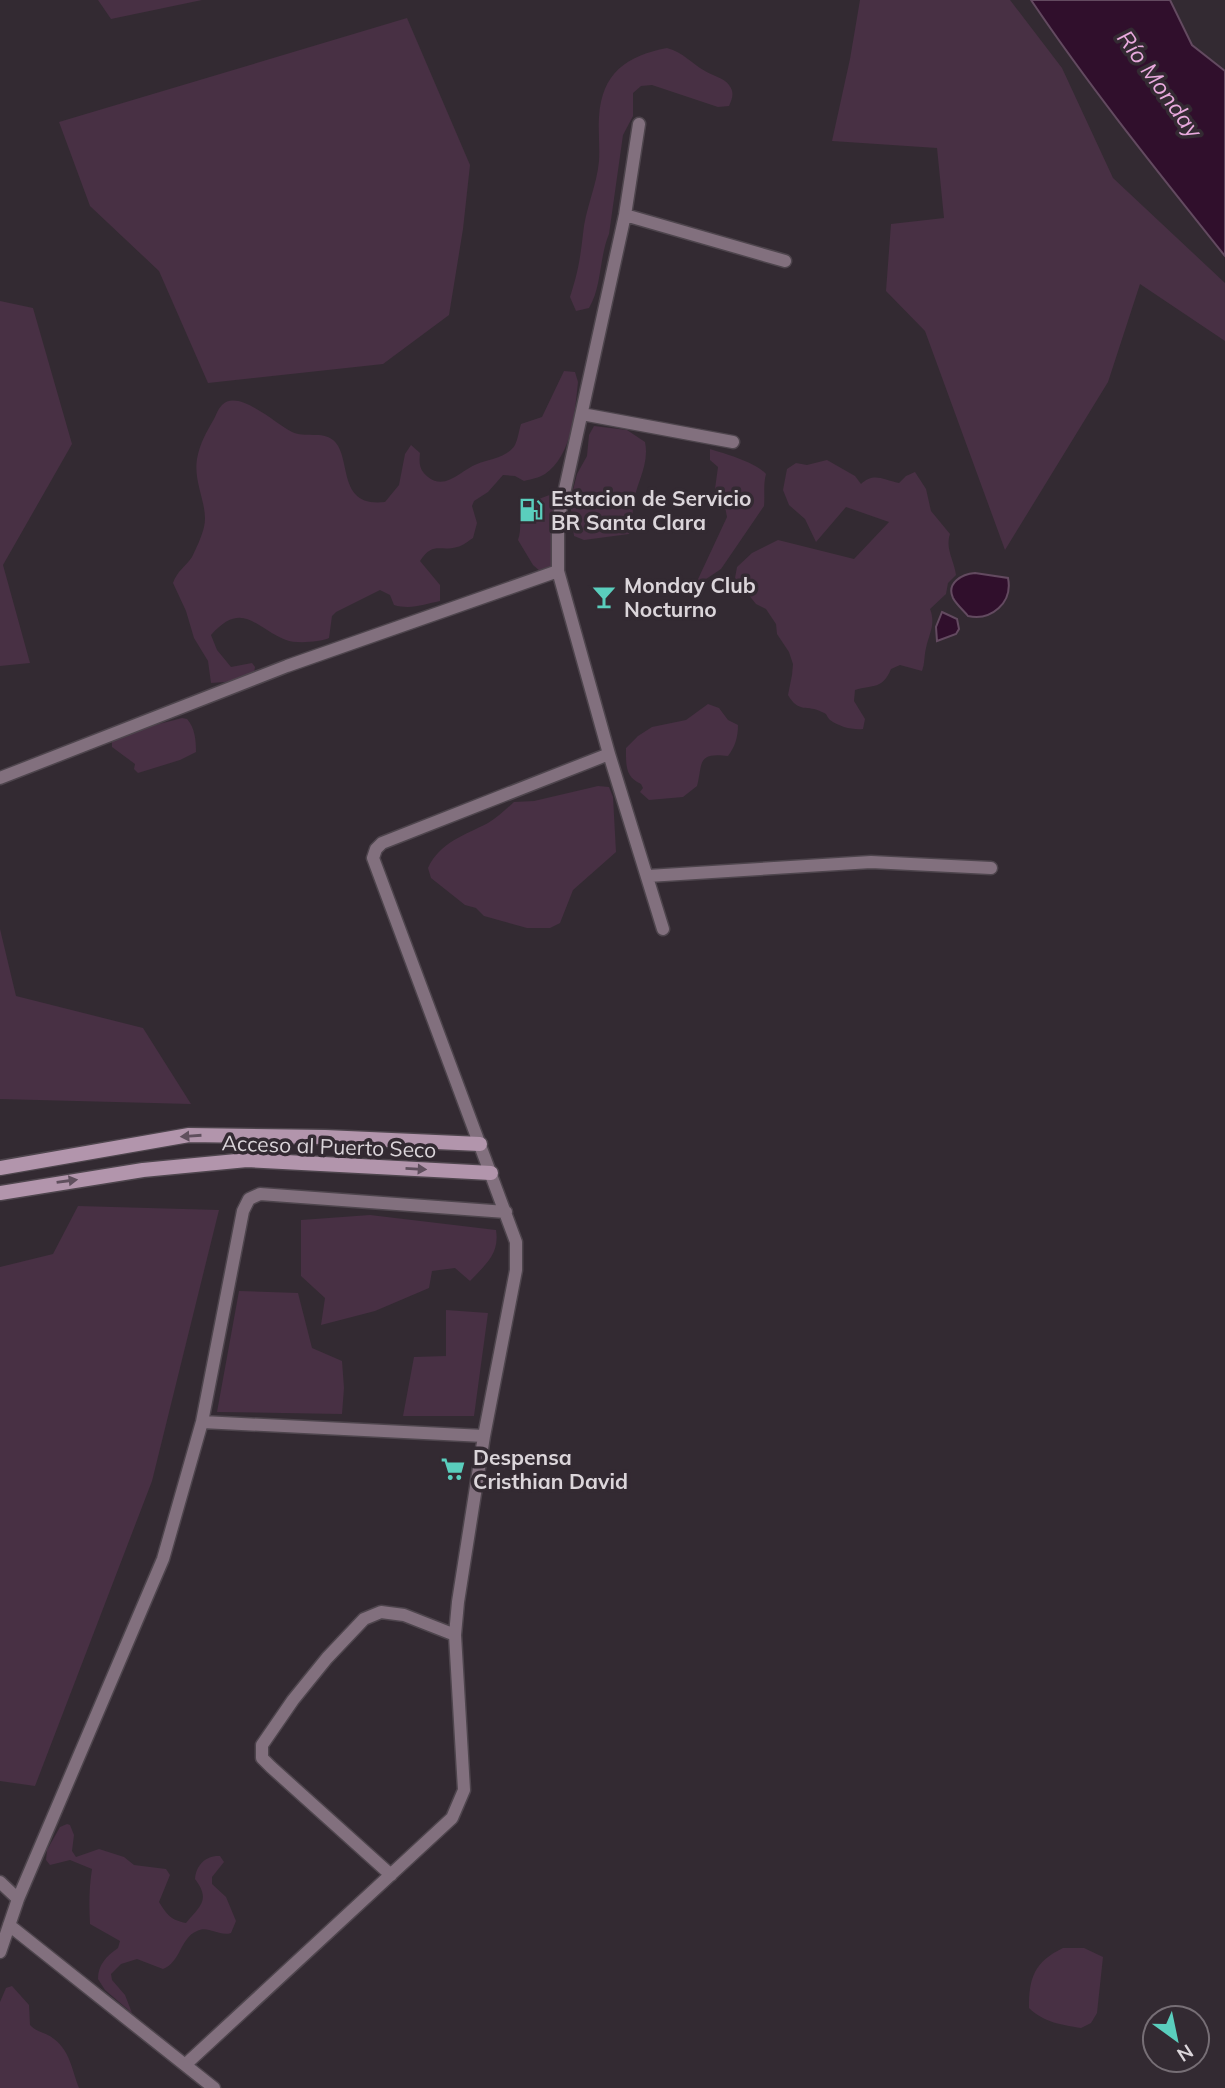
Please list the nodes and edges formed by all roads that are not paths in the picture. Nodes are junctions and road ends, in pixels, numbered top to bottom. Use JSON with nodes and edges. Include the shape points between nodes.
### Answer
{"nodes":[{"id":1,"x":639,"y":124,"type":"dead end"},
{"id":2,"x":625,"y":215,"type":"junction"},
{"id":3,"x":785,"y":261,"type":"dead end"},
{"id":4,"x":582,"y":414,"type":"junction"},
{"id":5,"x":733,"y":442,"type":"dead end"},
{"id":6,"x":558,"y":571,"type":"junction"},
{"id":7,"x":609,"y":754,"type":"junction"},
{"id":8,"x":0,"y":779,"type":"edge"},
{"id":9,"x":990,"y":868,"type":"dead end"},
{"id":10,"x":648,"y":876,"type":"junction"},
{"id":11,"x":663,"y":929,"type":"dead end"},
{"id":12,"x":480,"y":1144,"type":"junction"},
{"id":13,"x":0,"y":1168,"type":"edge"},
{"id":14,"x":491,"y":1173,"type":"junction"},
{"id":15,"x":0,"y":1193,"type":"edge"},
{"id":16,"x":506,"y":1212,"type":"junction"},
{"id":17,"x":202,"y":1422,"type":"junction"},
{"id":18,"x":484,"y":1436,"type":"junction"},
{"id":19,"x":455,"y":1635,"type":"junction"},
{"id":20,"x":391,"y":1875,"type":"junction"},
{"id":21,"x":0,"y":1882,"type":"edge"},
{"id":22,"x":18,"y":1899,"type":"junction"},
{"id":23,"x":9,"y":1925,"type":"junction"},
{"id":24,"x":0,"y":1952,"type":"edge"},
{"id":25,"x":185,"y":2065,"type":"junction"},
{"id":26,"x":214,"y":2088,"type":"edge"}],
"edges":[{"from":1,"to":2,"type":"street"},
{"from":2,"to":3,"type":"street"},
{"from":2,"to":4,"type":"street"},
{"from":4,"to":5,"type":"street"},
{"from":4,"to":6,"type":"street","via":[[558,521]]},
{"from":6,"to":7,"type":"street"},
{"from":6,"to":8,"type":"street","via":[[287,666]]},
{"from":7,"to":10,"type":"street"},
{"from":7,"to":12,"type":"street","via":[[383,843],[373,858]]},
{"from":9,"to":10,"type":"street","via":[[871,862]]},
{"from":10,"to":11,"type":"street"},
{"from":12,"to":13,"type":"main road","name":"Acceso al Puerto Seco","one_way":true,"via":[[188,1135]]},
{"from":12,"to":14,"type":"street"},
{"from":15,"to":14,"type":"main road","name":"Acceso al Puerto Seco","one_way":true,"via":[[143,1170],[247,1160]]},
{"from":14,"to":16,"type":"street"},
{"from":16,"to":17,"type":"street","via":[[260,1194],[249,1199]]},
{"from":16,"to":18,"type":"street","via":[[516,1242],[516,1270]]},
{"from":17,"to":18,"type":"street"},
{"from":17,"to":22,"type":"street","via":[[163,1559]]},
{"from":18,"to":19,"type":"street"},
{"from":19,"to":20,"type":"street","via":[[464,1790],[452,1818]]},
{"from":19,"to":20,"type":"street","via":[[404,1615],[381,1612],[364,1619],[327,1658],[262,1745],[262,1758]]},
{"from":20,"to":25,"type":"street"},
{"from":21,"to":22,"type":"street"},
{"from":22,"to":23,"type":"street"},
{"from":23,"to":24,"type":"street"},
{"from":23,"to":25,"type":"street"},
{"from":25,"to":26,"type":"street"}]}
